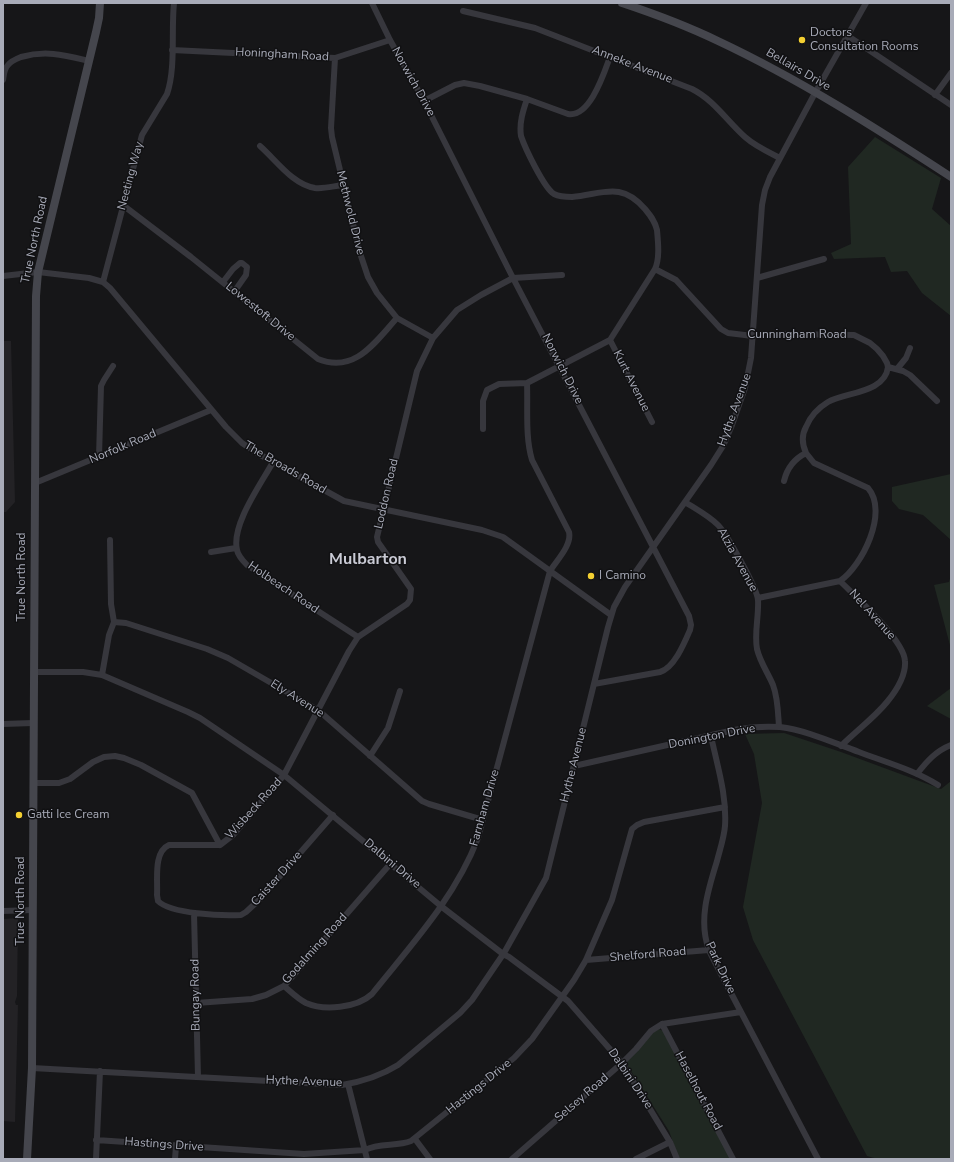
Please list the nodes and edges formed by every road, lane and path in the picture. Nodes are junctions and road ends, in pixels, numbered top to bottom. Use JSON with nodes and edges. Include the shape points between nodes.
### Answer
{"nodes":[{"id":1,"x":100,"y":3,"type":"edge"},
{"id":2,"x":174,"y":3,"type":"edge"},
{"id":3,"x":372,"y":3,"type":"edge"},
{"id":4,"x":622,"y":3,"type":"edge"},
{"id":5,"x":866,"y":3,"type":"edge"},
{"id":6,"x":463,"y":11,"type":"dead end"},
{"id":7,"x":848,"y":36,"type":"junction"},
{"id":8,"x":390,"y":40,"type":"junction"},
{"id":9,"x":172,"y":50,"type":"junction"},
{"id":10,"x":610,"y":57,"type":"junction"},
{"id":11,"x":335,"y":58,"type":"junction"},
{"id":12,"x":89,"y":61,"type":"junction"},
{"id":13,"x":951,"y":73,"type":"edge"},
{"id":14,"x":3,"y":80,"type":"edge"},
{"id":15,"x":815,"y":93,"type":"junction"},
{"id":16,"x":935,"y":95,"type":"junction"},
{"id":17,"x":527,"y":99,"type":"junction"},
{"id":18,"x":424,"y":101,"type":"junction"},
{"id":19,"x":951,"y":105,"type":"edge"},
{"id":20,"x":260,"y":146,"type":"dead end"},
{"id":21,"x":780,"y":158,"type":"junction"},
{"id":22,"x":951,"y":177,"type":"edge"},
{"id":23,"x":343,"y":185,"type":"junction"},
{"id":24,"x":124,"y":206,"type":"junction"},
{"id":25,"x":824,"y":259,"type":"dead end"},
{"id":26,"x":655,"y":269,"type":"junction"},
{"id":27,"x":38,"y":272,"type":"junction"},
{"id":28,"x":562,"y":275,"type":"dead end"},
{"id":29,"x":3,"y":276,"type":"edge"},
{"id":30,"x":513,"y":278,"type":"junction"},
{"id":31,"x":757,"y":278,"type":"junction"},
{"id":32,"x":103,"y":282,"type":"junction"},
{"id":33,"x":223,"y":282,"type":"junction"},
{"id":34,"x":234,"y":292,"type":"junction"},
{"id":35,"x":397,"y":318,"type":"junction"},
{"id":36,"x":754,"y":336,"type":"junction"},
{"id":37,"x":433,"y":338,"type":"junction"},
{"id":38,"x":610,"y":340,"type":"junction"},
{"id":39,"x":910,"y":348,"type":"dead end"},
{"id":40,"x":114,"y":366,"type":"dead end"},
{"id":41,"x":560,"y":366,"type":"junction"},
{"id":42,"x":888,"y":367,"type":"junction"},
{"id":43,"x":897,"y":369,"type":"junction"},
{"id":44,"x":527,"y":383,"type":"junction"},
{"id":45,"x":937,"y":401,"type":"dead end"},
{"id":46,"x":211,"y":410,"type":"junction"},
{"id":47,"x":652,"y":422,"type":"dead end"},
{"id":48,"x":483,"y":429,"type":"dead end"},
{"id":49,"x":806,"y":453,"type":"junction"},
{"id":50,"x":99,"y":457,"type":"junction"},
{"id":51,"x":273,"y":462,"type":"junction"},
{"id":52,"x":784,"y":481,"type":"dead end"},
{"id":53,"x":35,"y":483,"type":"junction"},
{"id":54,"x":685,"y":502,"type":"junction"},
{"id":55,"x":383,"y":510,"type":"junction"},
{"id":56,"x":110,"y":540,"type":"dead end"},
{"id":57,"x":653,"y":546,"type":"junction"},
{"id":58,"x":236,"y":548,"type":"junction"},
{"id":59,"x":210,"y":552,"type":"dead end"},
{"id":60,"x":550,"y":571,"type":"junction"},
{"id":61,"x":840,"y":581,"type":"junction"},
{"id":62,"x":758,"y":598,"type":"junction"},
{"id":63,"x":611,"y":615,"type":"junction"},
{"id":64,"x":114,"y":622,"type":"junction"},
{"id":65,"x":358,"y":636,"type":"junction"},
{"id":66,"x":34,"y":672,"type":"junction"},
{"id":67,"x":102,"y":675,"type":"junction"},
{"id":68,"x":594,"y":684,"type":"junction"},
{"id":69,"x":400,"y":691,"type":"dead end"},
{"id":70,"x":318,"y":710,"type":"junction"},
{"id":71,"x":33,"y":723,"type":"junction"},
{"id":72,"x":3,"y":724,"type":"edge"},
{"id":73,"x":779,"y":727,"type":"junction"},
{"id":74,"x":711,"y":736,"type":"junction"},
{"id":75,"x":951,"y":745,"type":"edge"},
{"id":76,"x":841,"y":746,"type":"junction"},
{"id":77,"x":370,"y":756,"type":"junction"},
{"id":78,"x":574,"y":766,"type":"junction"},
{"id":79,"x":917,"y":774,"type":"junction"},
{"id":80,"x":284,"y":775,"type":"junction"},
{"id":81,"x":33,"y":783,"type":"junction"},
{"id":82,"x":938,"y":785,"type":"dead end"},
{"id":83,"x":725,"y":807,"type":"junction"},
{"id":84,"x":333,"y":815,"type":"junction"},
{"id":85,"x":483,"y":820,"type":"junction"},
{"id":86,"x":220,"y":845,"type":"junction"},
{"id":87,"x":391,"y":863,"type":"junction"},
{"id":88,"x":161,"y":903,"type":"joint"},
{"id":89,"x":442,"y":907,"type":"junction"},
{"id":90,"x":32,"y":910,"type":"junction"},
{"id":91,"x":3,"y":911,"type":"edge"},
{"id":92,"x":194,"y":913,"type":"junction"},
{"id":93,"x":709,"y":950,"type":"junction"},
{"id":94,"x":503,"y":954,"type":"junction"},
{"id":95,"x":586,"y":960,"type":"junction"},
{"id":96,"x":284,"y":986,"type":"junction"},
{"id":97,"x":562,"y":996,"type":"junction"},
{"id":98,"x":196,"y":1003,"type":"junction"},
{"id":99,"x":741,"y":1012,"type":"junction"},
{"id":100,"x":662,"y":1024,"type":"junction"},
{"id":101,"x":622,"y":1063,"type":"junction"},
{"id":102,"x":32,"y":1068,"type":"junction"},
{"id":103,"x":100,"y":1071,"type":"junction"},
{"id":104,"x":198,"y":1077,"type":"junction"},
{"id":105,"x":348,"y":1084,"type":"junction"},
{"id":106,"x":415,"y":1139,"type":"junction"},
{"id":107,"x":96,"y":1140,"type":"junction"},
{"id":108,"x":670,"y":1142,"type":"junction"},
{"id":109,"x":176,"y":1146,"type":"junction"},
{"id":110,"x":366,"y":1150,"type":"junction"},
{"id":111,"x":319,"y":1154,"type":"junction"},
{"id":112,"x":304,"y":1156,"type":"edge"},
{"id":113,"x":27,"y":1159,"type":"edge"},
{"id":114,"x":96,"y":1159,"type":"edge"},
{"id":115,"x":175,"y":1159,"type":"edge"},
{"id":116,"x":313,"y":1159,"type":"edge"},
{"id":117,"x":367,"y":1159,"type":"edge"},
{"id":118,"x":430,"y":1159,"type":"edge"},
{"id":119,"x":512,"y":1159,"type":"edge"},
{"id":120,"x":636,"y":1159,"type":"edge"},
{"id":121,"x":677,"y":1159,"type":"edge"},
{"id":122,"x":734,"y":1159,"type":"edge"},
{"id":123,"x":818,"y":1159,"type":"edge"}],
"edges":[{"from":1,"to":12,"type":"main road","name":"True North Road"},
{"from":2,"to":9,"type":"street","name":"Neeting Way"},
{"from":3,"to":8,"type":"street","name":"Norwich Drive"},
{"from":4,"to":15,"type":"main road","name":"Bellairs Drive","via":[[718,40]]},
{"from":5,"to":7,"type":"street","name":"Hythe Avenue"},
{"from":6,"to":10,"type":"street","name":"Anneke Avenue","via":[[535,28]]},
{"from":7,"to":15,"type":"street","name":"Hythe Avenue"},
{"from":7,"to":16,"type":"street"},
{"from":8,"to":11,"type":"street","name":"Honingham Road"},
{"from":8,"to":18,"type":"street","name":"Norwich Drive"},
{"from":9,"to":11,"type":"street","name":"Honingham Road"},
{"from":9,"to":24,"type":"street","name":"Neeting Way","via":[[169,88],[142,135]]},
{"from":10,"to":17,"type":"street","via":[[594,94],[579,113],[568,114]]},
{"from":10,"to":21,"type":"street","name":"Anneke Avenue","via":[[698,92],[715,105],[747,139]]},
{"from":11,"to":23,"type":"street","name":"Methwold Drive","via":[[331,128]]},
{"from":12,"to":14,"type":"street","via":[[49,53],[29,55],[10,62],[5,69]]},
{"from":12,"to":27,"type":"main road","name":"True North Road"},
{"from":13,"to":16,"type":"street"},
{"from":15,"to":21,"type":"street","name":"Hythe Avenue"},
{"from":15,"to":22,"type":"main road","name":"Bellairs Drive"},
{"from":16,"to":19,"type":"street"},
{"from":17,"to":18,"type":"street","via":[[464,83]]},
{"from":17,"to":26,"type":"street","via":[[521,136],[546,185],[554,194],[561,196],[613,191],[632,196],[656,225],[658,261]]},
{"from":18,"to":30,"type":"street","name":"Norwich Drive"},
{"from":20,"to":23,"type":"street","via":[[302,184],[313,188]]},
{"from":21,"to":31,"type":"street","name":"Hythe Avenue","via":[[762,200]]},
{"from":23,"to":35,"type":"street","name":"Methwold Drive","via":[[364,267],[377,293]]},
{"from":24,"to":32,"type":"street","name":"Neeting Way"},
{"from":24,"to":33,"type":"street","name":"Lowestoft Drive"},
{"from":25,"to":31,"type":"street"},
{"from":26,"to":36,"type":"street","name":"Cunningham Road","via":[[676,280],[720,329],[728,333]]},
{"from":26,"to":38,"type":"street"},
{"from":27,"to":29,"type":"street"},
{"from":27,"to":32,"type":"street"},
{"from":27,"to":53,"type":"main road","name":"True North Road","via":[[35,319]]},
{"from":28,"to":30,"type":"street","name":"Loddon Road"},
{"from":30,"to":37,"type":"street","name":"Loddon Road","via":[[457,310]]},
{"from":30,"to":41,"type":"street","name":"Norwich Drive"},
{"from":31,"to":36,"type":"street","name":"Hythe Avenue"},
{"from":32,"to":46,"type":"street","name":"The Broads Road"},
{"from":33,"to":34,"type":"street","name":"Lowestoft Drive"},
{"from":33,"to":34,"type":"street","via":[[236,266],[245,265],[246,275]]},
{"from":34,"to":35,"type":"street","name":"Lowestoft Drive","via":[[318,359],[336,364],[358,357]]},
{"from":35,"to":37,"type":"street","name":"Methwold Drive"},
{"from":36,"to":42,"type":"street","name":"Cunningham Road","via":[[854,335],[877,349]]},
{"from":36,"to":54,"type":"street","name":"Hythe Avenue","via":[[749,372],[728,434],[718,455]]},
{"from":37,"to":55,"type":"street","name":"Loddon Road","via":[[417,371]]},
{"from":38,"to":41,"type":"street"},
{"from":38,"to":47,"type":"street","name":"Kurt Avenue"},
{"from":39,"to":43,"type":"street"},
{"from":40,"to":50,"type":"street","via":[[101,386]]},
{"from":41,"to":44,"type":"street"},
{"from":41,"to":57,"type":"street","name":"Norwich Drive"},
{"from":42,"to":43,"type":"street"},
{"from":42,"to":49,"type":"street","via":[[879,383],[828,402],[812,415],[803,434]]},
{"from":43,"to":45,"type":"street","via":[[910,375]]},
{"from":44,"to":48,"type":"street","via":[[499,384],[487,390],[483,401]]},
{"from":44,"to":60,"type":"street","name":"Farnham Drive","via":[[530,454],[570,535],[568,544]]},
{"from":46,"to":50,"type":"street","name":"Norfolk Road"},
{"from":46,"to":51,"type":"street","name":"The Broads Road","via":[[242,443]]},
{"from":49,"to":52,"type":"street","via":[[794,461]]},
{"from":49,"to":61,"type":"street","via":[[814,463],[868,488],[875,502],[874,526],[870,539],[859,561]]},
{"from":50,"to":53,"type":"street","name":"Norfolk Road"},
{"from":51,"to":55,"type":"street","name":"The Broads Road","via":[[337,498]]},
{"from":51,"to":58,"type":"street","via":[[238,527]]},
{"from":53,"to":66,"type":"main road","name":"True North Road"},
{"from":54,"to":57,"type":"street","name":"Hythe Avenue"},
{"from":54,"to":62,"type":"street","name":"Alzia Avenue","via":[[721,528]]},
{"from":55,"to":60,"type":"street","name":"The Broads Road","via":[[493,533]]},
{"from":55,"to":65,"type":"street","name":"Loddon Road","via":[[378,542],[409,585],[412,594],[407,604]]},
{"from":56,"to":64,"type":"street","via":[[111,604]]},
{"from":57,"to":63,"type":"street","name":"Hythe Avenue","via":[[625,587]]},
{"from":57,"to":68,"type":"street","name":"Norwich Drive","via":[[689,616],[690,630],[673,662],[665,670]]},
{"from":58,"to":59,"type":"street"},
{"from":58,"to":65,"type":"street","name":"Holbeach Road","via":[[247,565]]},
{"from":60,"to":63,"type":"street","name":"The Broads Road"},
{"from":60,"to":85,"type":"street","name":"Farnham Drive"},
{"from":61,"to":62,"type":"street"},
{"from":61,"to":76,"type":"street","name":"Nel Avenue","via":[[888,632],[902,651],[905,660],[902,678],[892,695]]},
{"from":62,"to":73,"type":"street","name":"Alzia Avenue","via":[[756,647],[777,698]]},
{"from":63,"to":68,"type":"street","name":"Hythe Avenue"},
{"from":64,"to":67,"type":"street","via":[[109,635]]},
{"from":64,"to":70,"type":"street","name":"Ely Avenue","via":[[126,623],[216,652]]},
{"from":65,"to":70,"type":"street","name":"Loddon Road"},
{"from":66,"to":67,"type":"street","name":"Dalbini Drive","via":[[83,672]]},
{"from":66,"to":71,"type":"main road","name":"True North Road"},
{"from":67,"to":80,"type":"street","name":"Dalbini Drive","via":[[200,718]]},
{"from":68,"to":78,"type":"street","name":"Hythe Avenue"},
{"from":69,"to":77,"type":"street","via":[[388,728]]},
{"from":70,"to":77,"type":"street","name":"Ely Avenue"},
{"from":70,"to":80,"type":"street","name":"Loddon Road"},
{"from":71,"to":72,"type":"street"},
{"from":71,"to":81,"type":"main road","name":"True North Road"},
{"from":73,"to":74,"type":"street","name":"Donington Drive","via":[[747,728]]},
{"from":73,"to":76,"type":"street","name":"Donington Drive"},
{"from":74,"to":78,"type":"street","name":"Donington Drive"},
{"from":74,"to":83,"type":"street","name":"Park Drive"},
{"from":75,"to":79,"type":"street","via":[[932,757]]},
{"from":76,"to":79,"type":"street","name":"Donington Drive"},
{"from":77,"to":85,"type":"street","name":"Ely Avenue","via":[[422,801]]},
{"from":78,"to":94,"type":"street","name":"Hythe Avenue","via":[[546,878]]},
{"from":79,"to":82,"type":"street","name":"Donington Drive"},
{"from":80,"to":84,"type":"street","name":"Dalbini Drive"},
{"from":80,"to":86,"type":"street","name":"Wisbeck Road","via":[[233,835]]},
{"from":81,"to":86,"type":"street","via":[[64,782],[104,757],[124,758],[142,765],[192,793]]},
{"from":81,"to":90,"type":"main road","name":"True North Road"},
{"from":83,"to":93,"type":"street","name":"Park Drive","via":[[724,836],[706,897],[705,930]]},
{"from":83,"to":95,"type":"street","name":"Hastings Drive","via":[[644,822],[632,830],[616,890]]},
{"from":84,"to":87,"type":"street","name":"Dalbini Drive"},
{"from":84,"to":92,"type":"street","name":"Caister Drive","via":[[246,912],[241,915]]},
{"from":85,"to":89,"type":"street","name":"Farnham Drive","via":[[472,855]]},
{"from":86,"to":88,"type":"street","name":"Wisbeck Road","via":[[165,847],[158,861],[157,895]]},
{"from":87,"to":89,"type":"street","name":"Dalbini Drive"},
{"from":87,"to":96,"type":"street","name":"Godalming Road"},
{"from":88,"to":92,"type":"street","name":"Caister Drive"},
{"from":89,"to":94,"type":"street","name":"Dalbini Drive"},
{"from":89,"to":96,"type":"street","name":"Farnham Drive","via":[[372,994],[362,1002],[339,1007],[314,1006],[305,1003]]},
{"from":90,"to":91,"type":"street"},
{"from":90,"to":102,"type":"main road","name":"True North Road"},
{"from":92,"to":98,"type":"street","name":"Bungay Road"},
{"from":93,"to":95,"type":"street","name":"Shelford Road"},
{"from":93,"to":99,"type":"street","name":"Park Drive"},
{"from":94,"to":97,"type":"street","name":"Dalbini Drive"},
{"from":94,"to":105,"type":"street","name":"Hythe Avenue","via":[[466,1007],[407,1058],[391,1069]]},
{"from":95,"to":97,"type":"street","name":"Hastings Drive"},
{"from":96,"to":98,"type":"street","name":"Godalming Road","via":[[252,1000]]},
{"from":97,"to":101,"type":"street","name":"Dalbini Drive"},
{"from":97,"to":106,"type":"street","name":"Hastings Drive","via":[[514,1058]]},
{"from":98,"to":104,"type":"street","name":"Bungay Road"},
{"from":99,"to":100,"type":"street","name":"Selsey Road"},
{"from":99,"to":123,"type":"street","name":"Park Drive"},
{"from":100,"to":101,"type":"street","name":"Selsey Road","via":[[651,1031]]},
{"from":100,"to":122,"type":"street","name":"Haselhout Road"},
{"from":101,"to":108,"type":"street","name":"Dalbini Drive"},
{"from":101,"to":119,"type":"street","name":"Selsey Road"},
{"from":102,"to":103,"type":"street","name":"Hythe Avenue"},
{"from":102,"to":113,"type":"main road","name":"True North Road"},
{"from":103,"to":104,"type":"street","name":"Hythe Avenue"},
{"from":103,"to":107,"type":"street"},
{"from":104,"to":105,"type":"street","name":"Hythe Avenue","via":[[321,1085]]},
{"from":105,"to":110,"type":"street"},
{"from":106,"to":110,"type":"street","name":"Hastings Drive","via":[[405,1143],[372,1146]]},
{"from":106,"to":118,"type":"street"},
{"from":107,"to":109,"type":"street","name":"Hastings Drive"},
{"from":107,"to":114,"type":"street"},
{"from":108,"to":120,"type":"street"},
{"from":108,"to":121,"type":"street","name":"Dalbini Drive"},
{"from":109,"to":112,"type":"street","name":"Hastings Drive"},
{"from":109,"to":115,"type":"street"},
{"from":110,"to":111,"type":"street","name":"Hastings Drive"},
{"from":110,"to":117,"type":"street"},
{"from":111,"to":112,"type":"street","name":"Hastings Drive"},
{"from":111,"to":116,"type":"street"}]}
